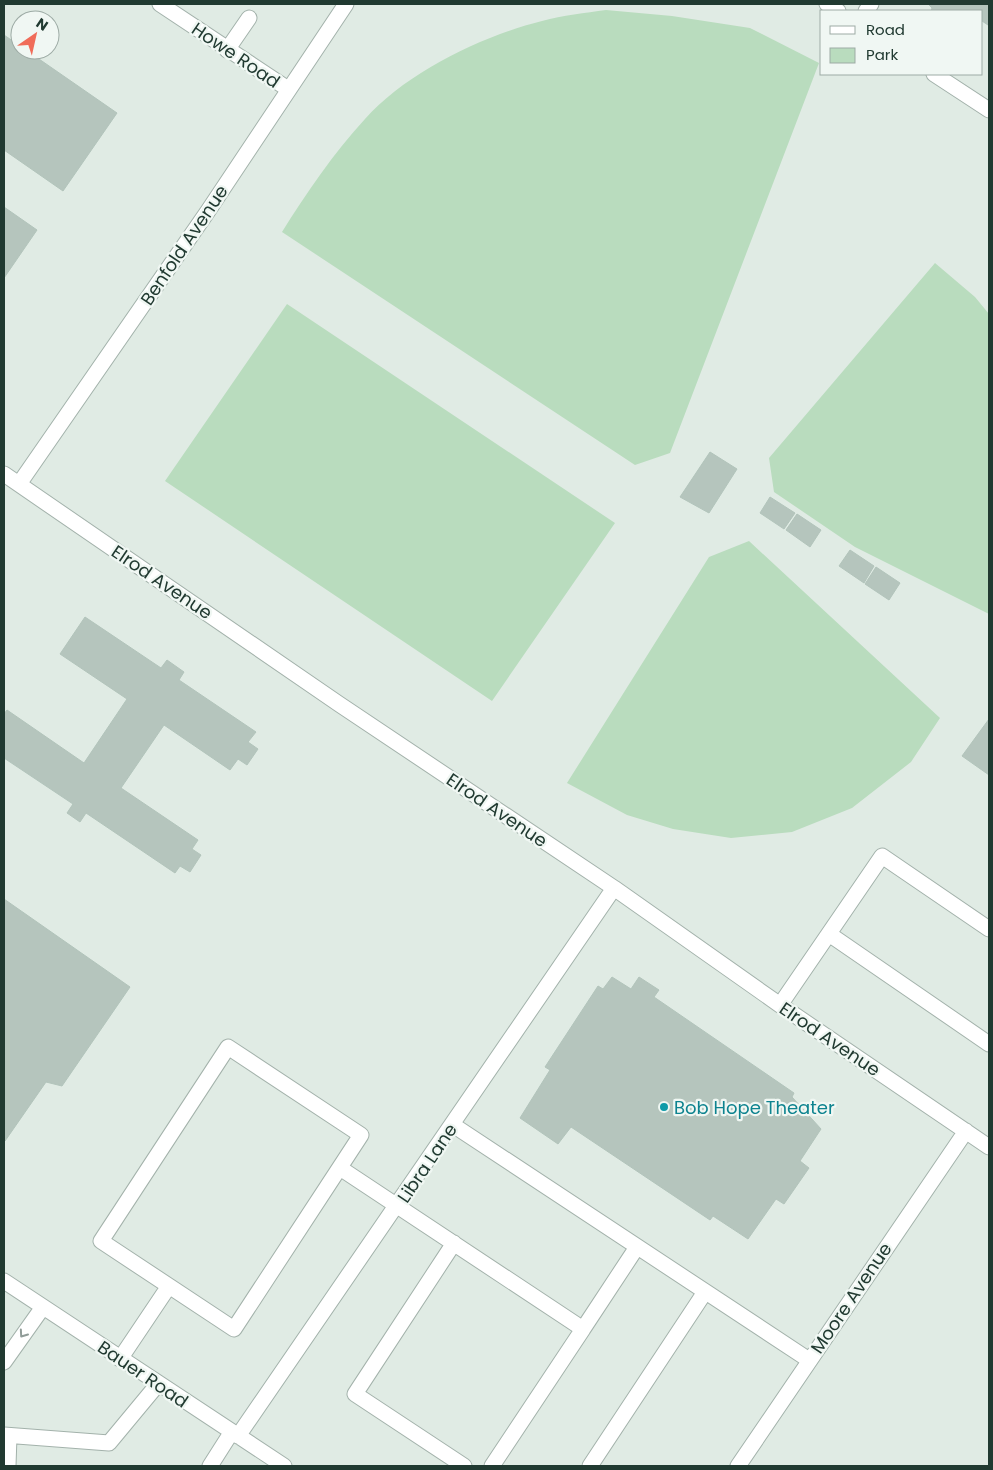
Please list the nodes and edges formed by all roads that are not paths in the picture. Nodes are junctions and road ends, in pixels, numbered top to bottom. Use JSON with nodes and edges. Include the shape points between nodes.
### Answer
{"nodes":[{"id":1,"x":160,"y":4,"type":"edge"},
{"id":2,"x":346,"y":4,"type":"edge"},
{"id":3,"x":249,"y":18,"type":"dead end"},
{"id":4,"x":227,"y":50,"type":"junction"},
{"id":5,"x":936,"y":75,"type":"edge"},
{"id":6,"x":288,"y":90,"type":"junction"},
{"id":7,"x":989,"y":110,"type":"edge"},
{"id":8,"x":4,"y":474,"type":"edge"},
{"id":9,"x":19,"y":484,"type":"junction"},
{"id":10,"x":614,"y":888,"type":"junction"},
{"id":11,"x":989,"y":929,"type":"edge"},
{"id":12,"x":829,"y":934,"type":"junction"},
{"id":13,"x":780,"y":1005,"type":"junction"},
{"id":14,"x":989,"y":1044,"type":"edge"},
{"id":15,"x":454,"y":1125,"type":"junction"},
{"id":16,"x":966,"y":1131,"type":"junction"},
{"id":17,"x":989,"y":1147,"type":"edge"},
{"id":18,"x":340,"y":1168,"type":"junction"},
{"id":19,"x":398,"y":1207,"type":"junction"},
{"id":20,"x":454,"y":1243,"type":"junction"},
{"id":21,"x":637,"y":1247,"type":"junction"},
{"id":22,"x":4,"y":1280,"type":"edge"},
{"id":23,"x":169,"y":1286,"type":"junction"},
{"id":24,"x":705,"y":1292,"type":"junction"},
{"id":25,"x":43,"y":1307,"type":"junction"},
{"id":26,"x":583,"y":1329,"type":"junction"},
{"id":27,"x":120,"y":1359,"type":"junction"},
{"id":28,"x":809,"y":1360,"type":"junction"},
{"id":29,"x":4,"y":1362,"type":"edge"},
{"id":30,"x":158,"y":1384,"type":"junction"},
{"id":31,"x":235,"y":1434,"type":"junction"},
{"id":32,"x":7,"y":1436,"type":"edge"},
{"id":33,"x":8,"y":1466,"type":"edge"},
{"id":34,"x":210,"y":1466,"type":"edge"},
{"id":35,"x":284,"y":1466,"type":"edge"},
{"id":36,"x":464,"y":1466,"type":"edge"},
{"id":37,"x":492,"y":1466,"type":"edge"},
{"id":38,"x":590,"y":1466,"type":"edge"},
{"id":39,"x":738,"y":1466,"type":"edge"}],
"edges":[{"from":1,"to":4,"type":"street","name":"Howe Road"},
{"from":2,"to":6,"type":"street","name":"Benfold Avenue"},
{"from":3,"to":4,"type":"street"},
{"from":4,"to":6,"type":"street","name":"Howe Road"},
{"from":5,"to":7,"type":"street"},
{"from":6,"to":9,"type":"street","name":"Benfold Avenue"},
{"from":8,"to":9,"type":"street","name":"Elrod Avenue"},
{"from":9,"to":10,"type":"street","name":"Elrod Avenue"},
{"from":10,"to":13,"type":"street","name":"Elrod Avenue"},
{"from":10,"to":15,"type":"street","name":"Libra Lane"},
{"from":11,"to":12,"type":"street","via":[[882,856]]},
{"from":12,"to":13,"type":"street"},
{"from":12,"to":14,"type":"street"},
{"from":13,"to":16,"type":"street","name":"Elrod Avenue"},
{"from":15,"to":19,"type":"street","name":"Libra Lane"},
{"from":15,"to":21,"type":"street"},
{"from":16,"to":17,"type":"street","name":"Elrod Avenue"},
{"from":16,"to":28,"type":"street","name":"Moore Avenue"},
{"from":18,"to":19,"type":"street"},
{"from":18,"to":23,"type":"street","via":[[234,1328]]},
{"from":18,"to":23,"type":"street","via":[[361,1135],[228,1047],[101,1240]]},
{"from":19,"to":20,"type":"street"},
{"from":19,"to":31,"type":"street","name":"Libra Lane"},
{"from":20,"to":26,"type":"street"},
{"from":20,"to":36,"type":"street","via":[[355,1394]]},
{"from":21,"to":24,"type":"street"},
{"from":21,"to":26,"type":"street"},
{"from":22,"to":25,"type":"street","name":"Bauer Road"},
{"from":23,"to":27,"type":"street"},
{"from":24,"to":28,"type":"street"},
{"from":24,"to":38,"type":"street"},
{"from":25,"to":27,"type":"street","name":"Bauer Road"},
{"from":25,"to":29,"type":"street","one_way":true},
{"from":26,"to":37,"type":"street"},
{"from":27,"to":30,"type":"street","name":"Bauer Road"},
{"from":28,"to":39,"type":"street","name":"Moore Avenue"},
{"from":30,"to":31,"type":"street","name":"Bauer Road"},
{"from":30,"to":32,"type":"street","via":[[109,1443]]},
{"from":31,"to":34,"type":"street","name":"Libra Lane"},
{"from":31,"to":35,"type":"street","name":"Bauer Road"},
{"from":32,"to":33,"type":"street"}]}
